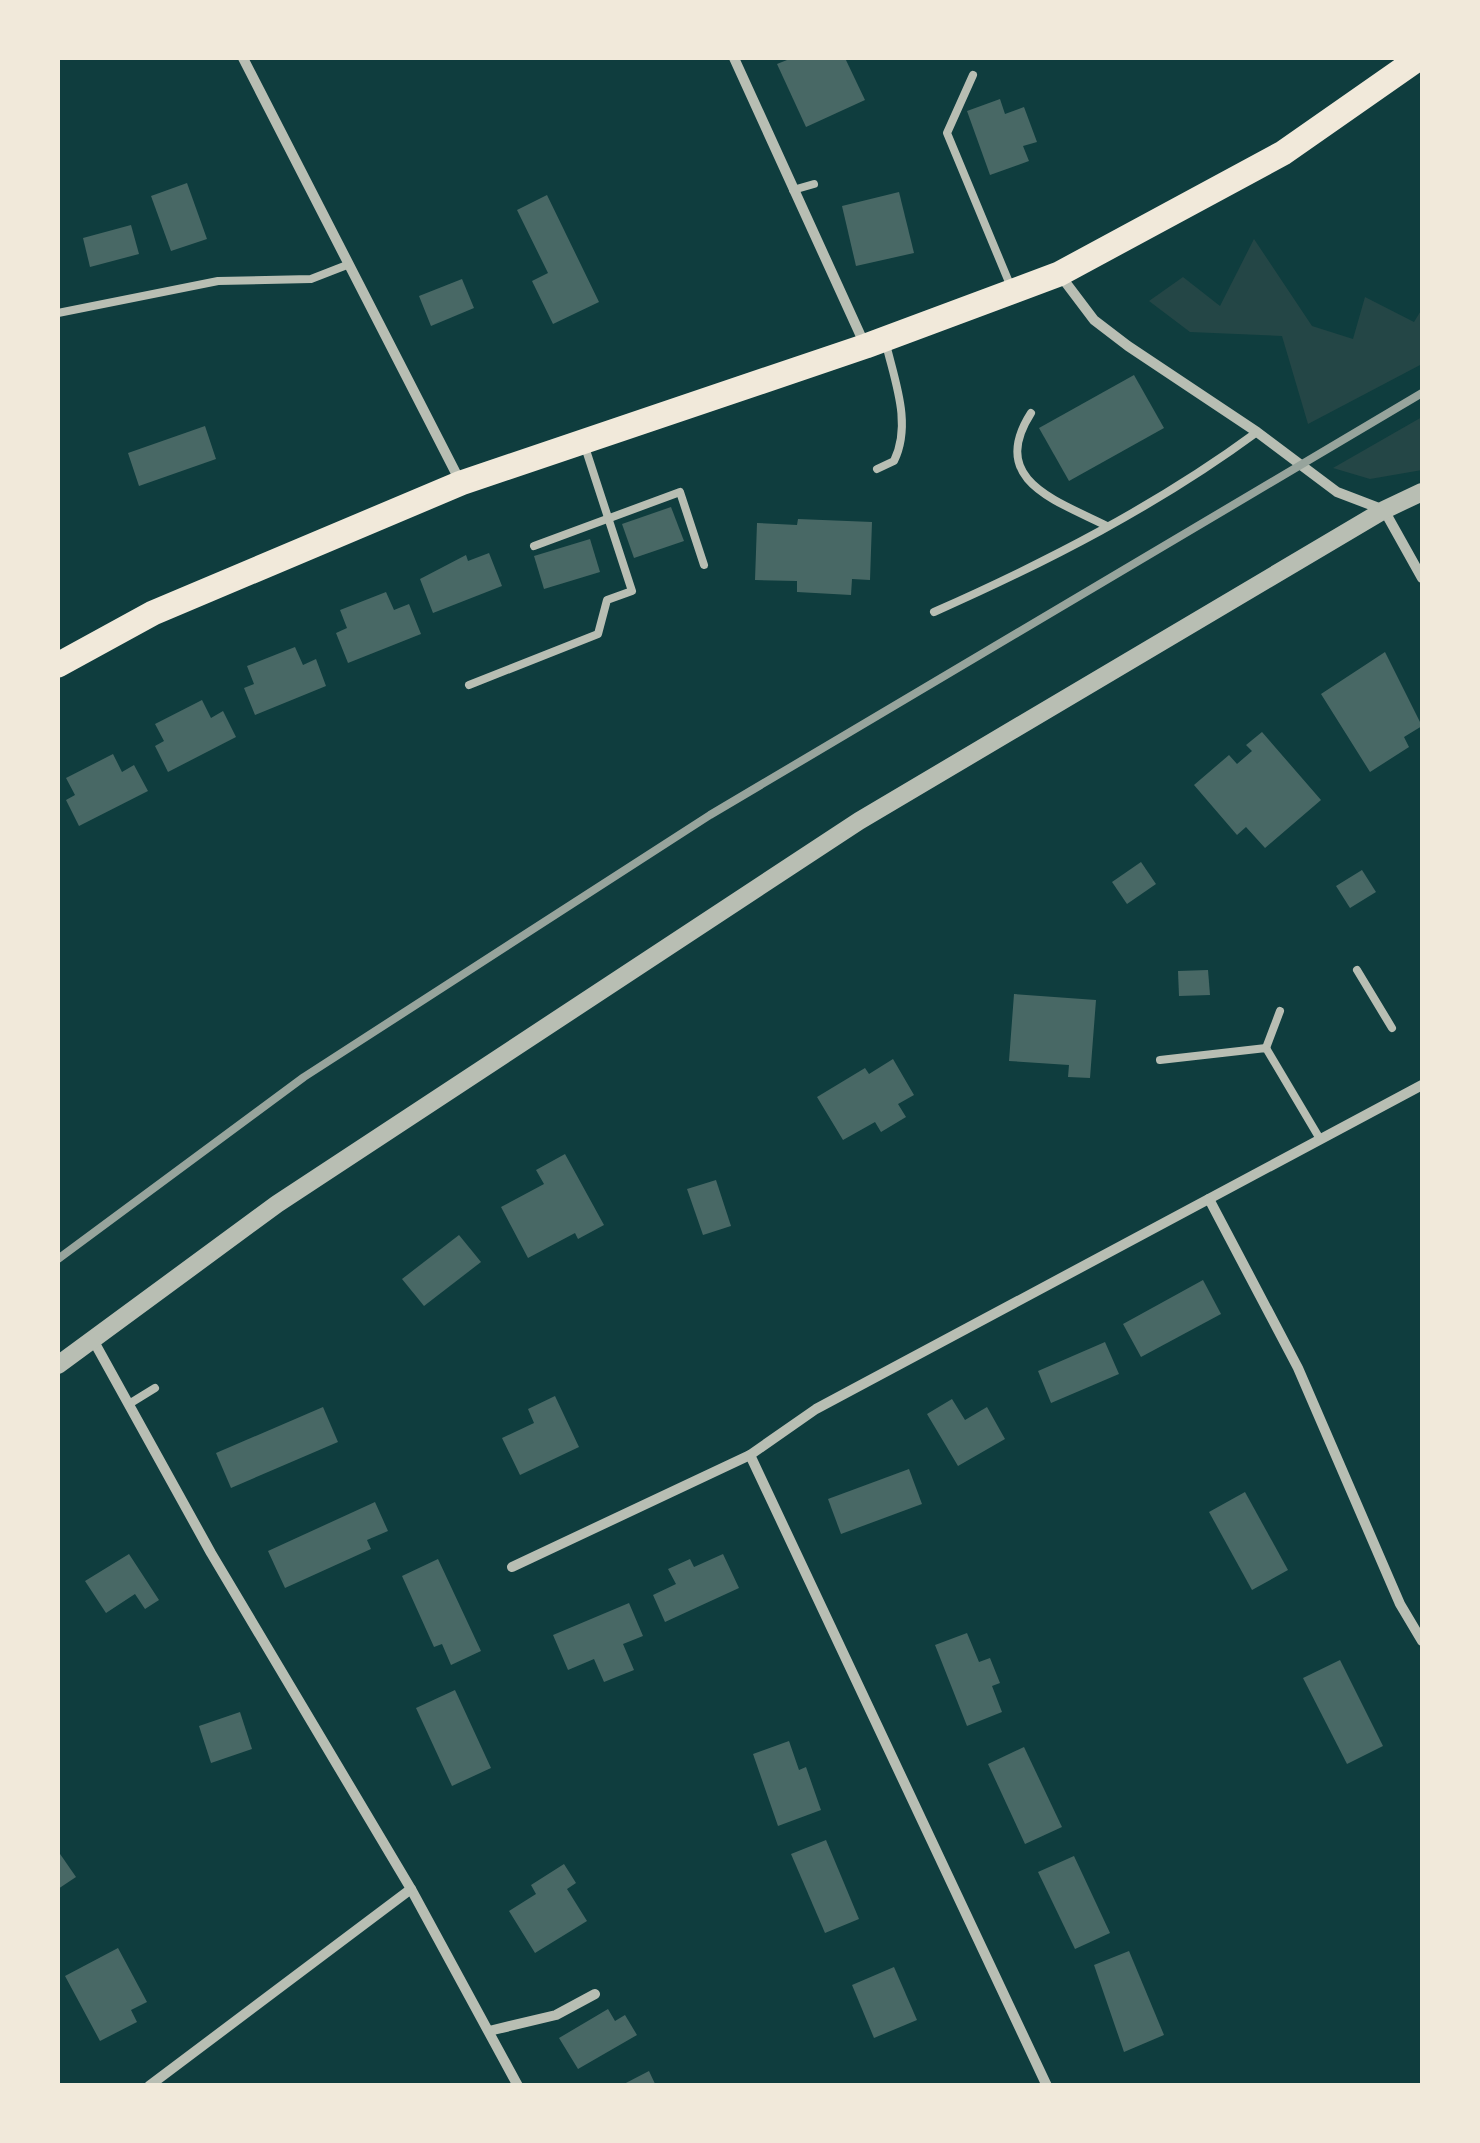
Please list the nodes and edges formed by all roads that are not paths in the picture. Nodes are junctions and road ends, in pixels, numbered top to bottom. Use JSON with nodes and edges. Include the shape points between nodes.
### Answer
{"nodes":[{"id":1,"x":243,"y":58,"type":"edge"},
{"id":2,"x":738,"y":59,"type":"edge"},
{"id":3,"x":1403,"y":62,"type":"edge"},
{"id":4,"x":973,"y":75,"type":"dead end"},
{"id":5,"x":814,"y":184,"type":"dead end"},
{"id":6,"x":794,"y":190,"type":"junction"},
{"id":7,"x":348,"y":266,"type":"junction"},
{"id":8,"x":1059,"y":274,"type":"junction"},
{"id":9,"x":1013,"y":291,"type":"junction"},
{"id":10,"x":58,"y":312,"type":"edge"},
{"id":11,"x":875,"y":343,"type":"junction"},
{"id":12,"x":1031,"y":413,"type":"dead end"},
{"id":13,"x":1257,"y":432,"type":"junction"},
{"id":14,"x":583,"y":442,"type":"junction"},
{"id":15,"x":877,"y":469,"type":"dead end"},
{"id":16,"x":461,"y":484,"type":"junction"},
{"id":17,"x":1422,"y":492,"type":"edge"},
{"id":18,"x":1384,"y":510,"type":"junction"},
{"id":19,"x":608,"y":519,"type":"junction"},
{"id":20,"x":1107,"y":526,"type":"junction"},
{"id":21,"x":534,"y":546,"type":"dead end"},
{"id":22,"x":704,"y":565,"type":"dead end"},
{"id":23,"x":1422,"y":578,"type":"edge"},
{"id":24,"x":934,"y":612,"type":"dead end"},
{"id":25,"x":58,"y":665,"type":"edge"},
{"id":26,"x":469,"y":685,"type":"dead end"},
{"id":27,"x":1358,"y":970,"type":"dead end"},
{"id":28,"x":1280,"y":1011,"type":"dead end"},
{"id":29,"x":1392,"y":1028,"type":"dead end"},
{"id":30,"x":1266,"y":1048,"type":"junction"},
{"id":31,"x":1160,"y":1060,"type":"dead end"},
{"id":32,"x":1422,"y":1085,"type":"edge"},
{"id":33,"x":1320,"y":1139,"type":"junction"},
{"id":34,"x":1209,"y":1199,"type":"junction"},
{"id":35,"x":91,"y":1337,"type":"junction"},
{"id":36,"x":58,"y":1365,"type":"edge"},
{"id":37,"x":155,"y":1388,"type":"dead end"},
{"id":38,"x":129,"y":1404,"type":"junction"},
{"id":39,"x":750,"y":1455,"type":"junction"},
{"id":40,"x":512,"y":1568,"type":"dead end"},
{"id":41,"x":1422,"y":1641,"type":"edge"},
{"id":42,"x":411,"y":1889,"type":"junction"},
{"id":43,"x":595,"y":1994,"type":"dead end"},
{"id":44,"x":488,"y":2031,"type":"junction"},
{"id":45,"x":148,"y":2086,"type":"edge"},
{"id":46,"x":518,"y":2086,"type":"edge"},
{"id":47,"x":1047,"y":2086,"type":"edge"}],
"edges":[{"from":1,"to":7,"type":"street"},
{"from":2,"to":6,"type":"street"},
{"from":3,"to":8,"type":"main road","via":[[1283,153]]},
{"from":4,"to":9,"type":"lane","via":[[947,132]]},
{"from":5,"to":6,"type":"lane"},
{"from":6,"to":11,"type":"street"},
{"from":7,"to":10,"type":"lane","via":[[311,279],[218,281]]},
{"from":7,"to":16,"type":"street"},
{"from":8,"to":9,"type":"main road"},
{"from":8,"to":13,"type":"street","via":[[1094,320]]},
{"from":9,"to":11,"type":"main road"},
{"from":11,"to":14,"type":"main road"},
{"from":11,"to":15,"type":"lane","via":[[900,406],[903,442],[894,461]]},
{"from":12,"to":20,"type":"lane","via":[[1016,438],[1016,464],[1029,482]]},
{"from":13,"to":18,"type":"street","via":[[1336,492]]},
{"from":13,"to":20,"type":"lane"},
{"from":14,"to":16,"type":"main road"},
{"from":14,"to":19,"type":"lane"},
{"from":16,"to":25,"type":"main road","via":[[153,613]]},
{"from":17,"to":18,"type":"street"},
{"from":18,"to":23,"type":"street"},
{"from":18,"to":35,"type":"street","via":[[860,821],[278,1204]]},
{"from":19,"to":21,"type":"lane"},
{"from":19,"to":22,"type":"lane","via":[[680,492]]},
{"from":19,"to":26,"type":"lane","via":[[632,592],[607,600],[598,634]]},
{"from":20,"to":24,"type":"lane","via":[[1043,565]]},
{"from":27,"to":29,"type":"lane"},
{"from":28,"to":30,"type":"lane"},
{"from":30,"to":31,"type":"lane"},
{"from":30,"to":33,"type":"lane"},
{"from":32,"to":33,"type":"street"},
{"from":33,"to":34,"type":"street"},
{"from":34,"to":39,"type":"street","via":[[816,1410]]},
{"from":34,"to":41,"type":"street","via":[[1298,1368]]},
{"from":35,"to":36,"type":"street"},
{"from":35,"to":38,"type":"street"},
{"from":37,"to":38,"type":"lane"},
{"from":38,"to":42,"type":"street"},
{"from":39,"to":40,"type":"street"},
{"from":39,"to":47,"type":"street"},
{"from":42,"to":44,"type":"street"},
{"from":42,"to":45,"type":"street"},
{"from":43,"to":44,"type":"street","via":[[556,2015]]},
{"from":44,"to":46,"type":"street"}]}
